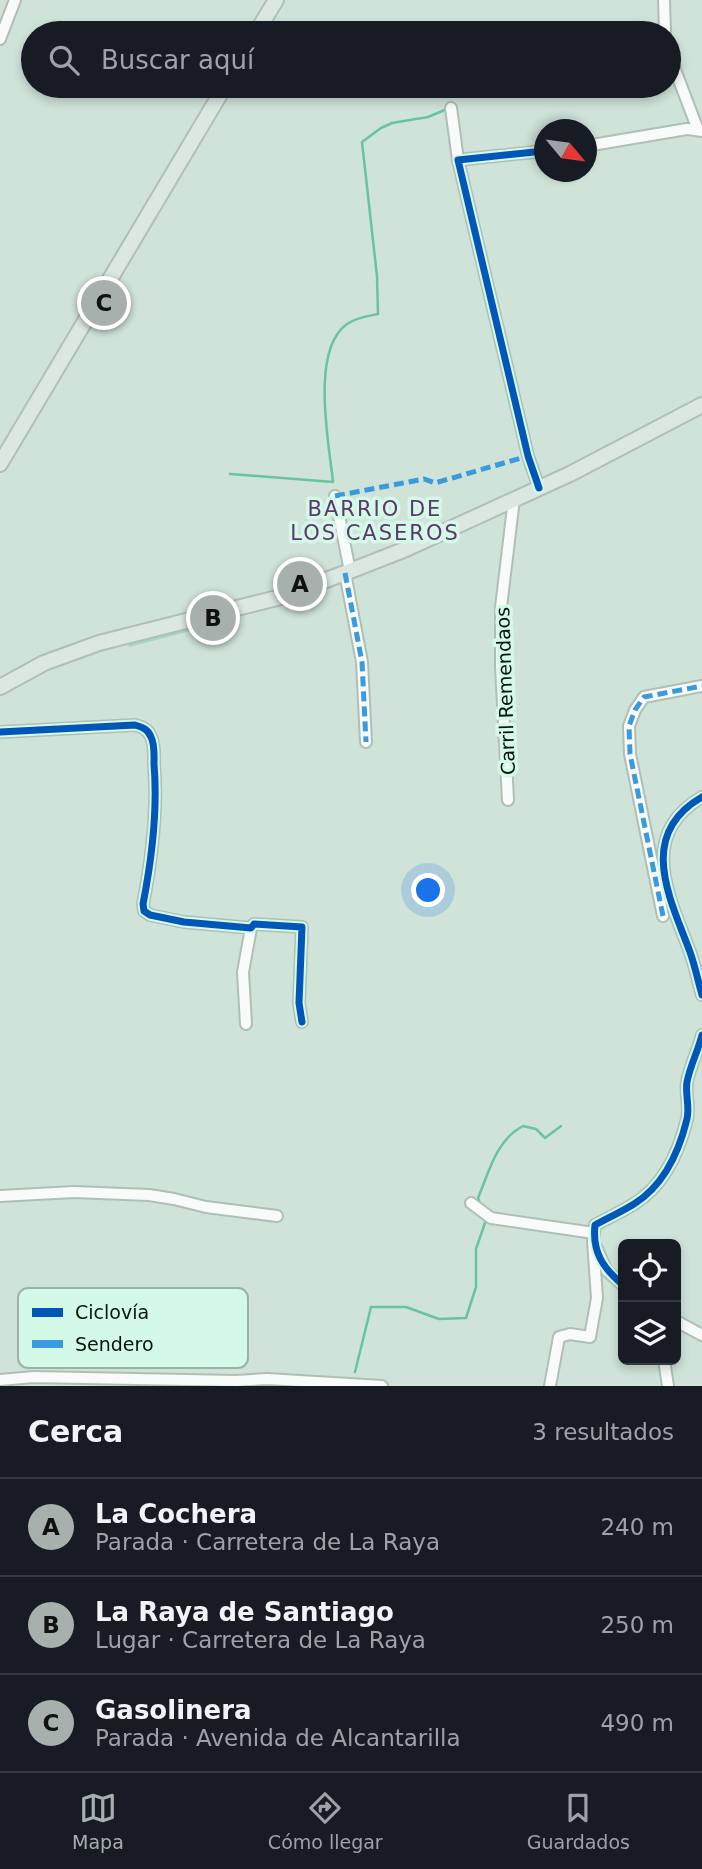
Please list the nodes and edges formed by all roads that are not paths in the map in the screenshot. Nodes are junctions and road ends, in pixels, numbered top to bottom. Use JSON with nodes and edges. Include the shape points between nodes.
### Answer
{"nodes":[{"id":1,"x":15,"y":0,"type":"edge"},
{"id":2,"x":276,"y":0,"type":"edge"},
{"id":3,"x":664,"y":0,"type":"edge"},
{"id":4,"x":263,"y":21,"type":"edge"},
{"id":5,"x":665,"y":21,"type":"edge"},
{"id":6,"x":0,"y":39,"type":"edge"},
{"id":7,"x":681,"y":84,"type":"edge"},
{"id":8,"x":218,"y":98,"type":"edge"},
{"id":9,"x":450,"y":108,"type":"dead end"},
{"id":10,"x":700,"y":131,"type":"edge"},
{"id":11,"x":597,"y":144,"type":"edge"},
{"id":12,"x":534,"y":152,"type":"edge"},
{"id":13,"x":458,"y":160,"type":"junction"},
{"id":14,"x":702,"y":405,"type":"edge"},
{"id":15,"x":0,"y":464,"type":"edge"},
{"id":16,"x":539,"y":488,"type":"junction"},
{"id":17,"x":335,"y":496,"type":"dead end"},
{"id":18,"x":514,"y":499,"type":"junction"},
{"id":19,"x":347,"y":572,"type":"junction"},
{"id":20,"x":702,"y":686,"type":"edge"},
{"id":21,"x":0,"y":687,"type":"edge"},
{"id":22,"x":0,"y":732,"type":"edge"},
{"id":23,"x":366,"y":742,"type":"dead end"},
{"id":24,"x":702,"y":797,"type":"edge"},
{"id":25,"x":508,"y":800,"type":"dead end"},
{"id":26,"x":663,"y":916,"type":"dead end"},
{"id":27,"x":251,"y":928,"type":"junction"},
{"id":28,"x":702,"y":995,"type":"edge"},
{"id":29,"x":302,"y":1022,"type":"dead end"},
{"id":30,"x":246,"y":1024,"type":"dead end"},
{"id":31,"x":702,"y":1035,"type":"edge"},
{"id":32,"x":0,"y":1196,"type":"edge"},
{"id":33,"x":471,"y":1203,"type":"dead end"},
{"id":34,"x":277,"y":1216,"type":"dead end"},
{"id":35,"x":594,"y":1237,"type":"junction"},
{"id":36,"x":618,"y":1281,"type":"edge"},
{"id":37,"x":681,"y":1324,"type":"edge"},
{"id":38,"x":702,"y":1335,"type":"edge"},
{"id":39,"x":665,"y":1365,"type":"edge"},
{"id":40,"x":0,"y":1380,"type":"edge"},
{"id":41,"x":382,"y":1386,"type":"edge"},
{"id":42,"x":550,"y":1386,"type":"edge"},
{"id":43,"x":668,"y":1386,"type":"edge"}],
"edges":[{"from":1,"to":6,"type":"street"},
{"from":2,"to":4,"type":"main road"},
{"from":3,"to":5,"type":"street"},
{"from":7,"to":10,"type":"street"},
{"from":8,"to":15,"type":"main road"},
{"from":9,"to":13,"type":"street"},
{"from":10,"to":11,"type":"street","via":[[687,129]]},
{"from":12,"to":13,"type":"street"},
{"from":13,"to":16,"type":"street"},
{"from":14,"to":16,"type":"main road"},
{"from":16,"to":18,"type":"main road"},
{"from":17,"to":19,"type":"street"},
{"from":18,"to":19,"type":"main road"},
{"from":18,"to":25,"type":"street","name":"Carril Remendaos","via":[[501,607]]},
{"from":19,"to":21,"type":"main road","via":[[281,597],[99,643],[44,663]]},
{"from":19,"to":23,"type":"street","via":[[362,662]]},
{"from":20,"to":26,"type":"street","via":[[644,698],[629,726],[630,754]]},
{"from":22,"to":27,"type":"street","via":[[135,724],[144,728],[153,744],[155,777],[153,853],[144,911],[184,922]]},
{"from":24,"to":28,"type":"street","via":[[690,804],[666,834],[662,862],[672,908]]},
{"from":27,"to":29,"type":"street","via":[[254,924],[302,927]]},
{"from":27,"to":30,"type":"street","via":[[243,972]]},
{"from":31,"to":35,"type":"street","via":[[688,1077],[688,1116],[661,1182],[595,1225]]},
{"from":32,"to":34,"type":"street","via":[[74,1192],[149,1195]]},
{"from":33,"to":35,"type":"street","via":[[491,1218]]},
{"from":35,"to":36,"type":"street","via":[[607,1271]]},
{"from":35,"to":42,"type":"street","via":[[597,1298],[590,1337],[559,1337]]},
{"from":37,"to":38,"type":"street"},
{"from":39,"to":43,"type":"street"},
{"from":40,"to":41,"type":"street","via":[[267,1379]]}]}
